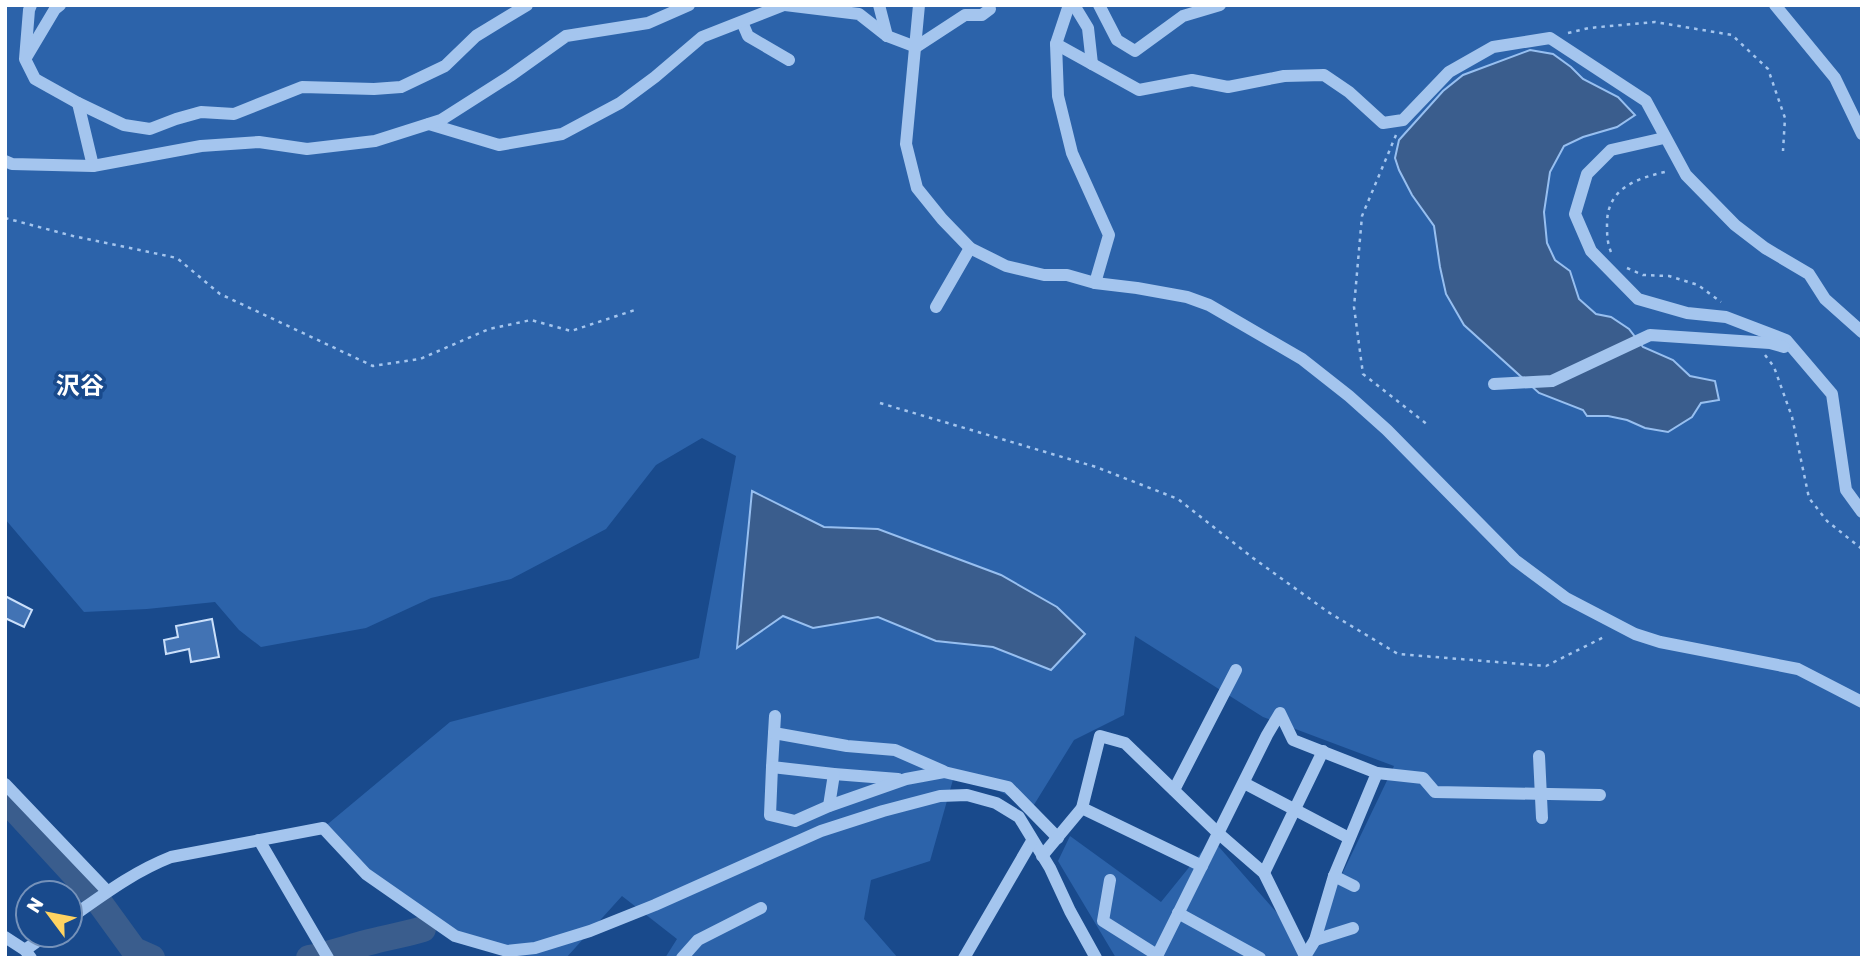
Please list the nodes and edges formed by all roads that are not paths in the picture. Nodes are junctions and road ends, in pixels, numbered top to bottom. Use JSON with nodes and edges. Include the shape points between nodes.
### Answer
{"nodes":[{"id":1,"x":31,"y":5,"type":"edge"},
{"id":2,"x":60,"y":5,"type":"edge"},
{"id":3,"x":527,"y":5,"type":"edge"},
{"id":4,"x":689,"y":5,"type":"edge"},
{"id":5,"x":785,"y":5,"type":"edge"},
{"id":6,"x":879,"y":5,"type":"edge"},
{"id":7,"x":919,"y":5,"type":"edge"},
{"id":8,"x":1072,"y":5,"type":"edge"},
{"id":9,"x":1099,"y":5,"type":"edge"},
{"id":10,"x":1174,"y":5,"type":"edge"},
{"id":11,"x":1220,"y":5,"type":"edge"},
{"id":12,"x":1775,"y":5,"type":"edge"},
{"id":13,"x":990,"y":9,"type":"dead end"},
{"id":14,"x":864,"y":10,"type":"edge"},
{"id":15,"x":1183,"y":16,"type":"junction"},
{"id":16,"x":742,"y":22,"type":"junction"},
{"id":17,"x":887,"y":36,"type":"junction"},
{"id":18,"x":1056,"y":44,"type":"junction"},
{"id":19,"x":916,"y":47,"type":"junction"},
{"id":20,"x":25,"y":59,"type":"junction"},
{"id":21,"x":789,"y":60,"type":"dead end"},
{"id":22,"x":1092,"y":64,"type":"junction"},
{"id":23,"x":78,"y":103,"type":"junction"},
{"id":24,"x":429,"y":123,"type":"junction"},
{"id":25,"x":1862,"y":134,"type":"edge"},
{"id":26,"x":1664,"y":138,"type":"junction"},
{"id":27,"x":5,"y":161,"type":"edge"},
{"id":28,"x":93,"y":166,"type":"junction"},
{"id":29,"x":970,"y":248,"type":"junction"},
{"id":30,"x":1095,"y":284,"type":"junction"},
{"id":31,"x":936,"y":307,"type":"dead end"},
{"id":32,"x":1862,"y":332,"type":"edge"},
{"id":33,"x":1795,"y":350,"type":"junction"},
{"id":34,"x":1494,"y":384,"type":"dead end"},
{"id":35,"x":1862,"y":512,"type":"edge"},
{"id":36,"x":1236,"y":670,"type":"dead end"},
{"id":37,"x":1862,"y":702,"type":"edge"},
{"id":38,"x":775,"y":716,"type":"dead end"},
{"id":39,"x":774,"y":733,"type":"junction"},
{"id":40,"x":1323,"y":751,"type":"junction"},
{"id":41,"x":1539,"y":756,"type":"dead end"},
{"id":42,"x":772,"y":767,"type":"junction"},
{"id":43,"x":944,"y":772,"type":"junction"},
{"id":44,"x":1377,"y":772,"type":"junction"},
{"id":45,"x":834,"y":774,"type":"junction"},
{"id":46,"x":906,"y":779,"type":"junction"},
{"id":47,"x":1244,"y":783,"type":"junction"},
{"id":48,"x":5,"y":784,"type":"edge"},
{"id":49,"x":1174,"y":790,"type":"junction"},
{"id":50,"x":1542,"y":795,"type":"junction"},
{"id":51,"x":1600,"y":795,"type":"dead end"},
{"id":52,"x":830,"y":806,"type":"junction"},
{"id":53,"x":1082,"y":808,"type":"junction"},
{"id":54,"x":1295,"y":810,"type":"junction"},
{"id":55,"x":1542,"y":818,"type":"dead end"},
{"id":56,"x":1218,"y":833,"type":"junction"},
{"id":57,"x":1058,"y":838,"type":"junction"},
{"id":58,"x":1349,"y":838,"type":"junction"},
{"id":59,"x":259,"y":840,"type":"junction"},
{"id":60,"x":1032,"y":841,"type":"junction"},
{"id":61,"x":1042,"y":856,"type":"junction"},
{"id":62,"x":1202,"y":866,"type":"junction"},
{"id":63,"x":1264,"y":873,"type":"junction"},
{"id":64,"x":1334,"y":876,"type":"junction"},
{"id":65,"x":1110,"y":880,"type":"dead end"},
{"id":66,"x":1354,"y":886,"type":"dead end"},
{"id":67,"x":107,"y":891,"type":"junction"},
{"id":68,"x":84,"y":908,"type":"edge"},
{"id":69,"x":761,"y":908,"type":"dead end"},
{"id":70,"x":1178,"y":913,"type":"junction"},
{"id":71,"x":1353,"y":928,"type":"dead end"},
{"id":72,"x":5,"y":937,"type":"edge"},
{"id":73,"x":1315,"y":940,"type":"junction"},
{"id":74,"x":28,"y":954,"type":"edge"},
{"id":75,"x":1156,"y":957,"type":"edge"},
{"id":76,"x":1305,"y":957,"type":"edge"},
{"id":77,"x":328,"y":958,"type":"edge"},
{"id":78,"x":682,"y":958,"type":"edge"},
{"id":79,"x":964,"y":958,"type":"edge"},
{"id":80,"x":1096,"y":958,"type":"edge"},
{"id":81,"x":1260,"y":958,"type":"edge"}],
"edges":[{"from":1,"to":20,"type":"street"},
{"from":2,"to":20,"type":"street"},
{"from":3,"to":23,"type":"street","via":[[476,36],[444,66],[401,87],[302,87],[234,114],[201,112],[149,129],[124,125]]},
{"from":4,"to":24,"type":"street","via":[[648,23],[566,36],[441,120]]},
{"from":5,"to":14,"type":"street"},
{"from":5,"to":16,"type":"street"},
{"from":6,"to":17,"type":"street"},
{"from":7,"to":19,"type":"street"},
{"from":8,"to":18,"type":"street"},
{"from":8,"to":22,"type":"street","via":[[1088,28]]},
{"from":9,"to":15,"type":"street","via":[[1117,40],[1135,51]]},
{"from":10,"to":15,"type":"street"},
{"from":11,"to":15,"type":"street"},
{"from":12,"to":25,"type":"street","via":[[1835,78]]},
{"from":13,"to":19,"type":"street","via":[[982,15],[965,15]]},
{"from":14,"to":17,"type":"street"},
{"from":16,"to":21,"type":"street","via":[[748,36]]},
{"from":16,"to":24,"type":"street","via":[[702,37],[620,103],[562,134],[499,145]]},
{"from":17,"to":19,"type":"street"},
{"from":18,"to":22,"type":"street"},
{"from":18,"to":30,"type":"street","via":[[1058,96],[1072,153],[1109,235]]},
{"from":19,"to":29,"type":"street","via":[[906,145],[917,188]]},
{"from":20,"to":23,"type":"street","via":[[35,79]]},
{"from":22,"to":26,"type":"street","via":[[1139,90],[1192,80],[1228,87],[1283,76],[1324,75],[1383,123],[1403,120],[1449,72],[1493,47],[1550,38],[1646,101]]},
{"from":23,"to":28,"type":"street"},
{"from":24,"to":28,"type":"street","via":[[375,141],[307,149],[259,142],[201,146]]},
{"from":26,"to":32,"type":"street","via":[[1686,175],[1735,225],[1809,274],[1825,299]]},
{"from":26,"to":33,"type":"street","via":[[1611,149],[1587,174],[1575,214],[1591,251],[1638,299],[1687,313],[1726,317],[1786,340]]},
{"from":27,"to":28,"type":"street"},
{"from":29,"to":30,"type":"street","via":[[1006,266]]},
{"from":29,"to":31,"type":"street"},
{"from":30,"to":37,"type":"street","via":[[1187,297],[1209,305],[1301,359],[1388,430],[1516,560],[1566,598],[1621,628],[1660,642],[1798,669]]},
{"from":33,"to":34,"type":"street","via":[[1770,343],[1650,335],[1552,381]]},
{"from":33,"to":35,"type":"street","via":[[1832,394],[1846,490]]},
{"from":36,"to":49,"type":"street"},
{"from":38,"to":39,"type":"street"},
{"from":39,"to":42,"type":"street"},
{"from":39,"to":43,"type":"street","via":[[895,750]]},
{"from":40,"to":44,"type":"street"},
{"from":40,"to":47,"type":"street","via":[[1293,740],[1280,713]]},
{"from":40,"to":54,"type":"street"},
{"from":41,"to":50,"type":"street"},
{"from":42,"to":45,"type":"street"},
{"from":42,"to":52,"type":"street","via":[[770,815],[795,821]]},
{"from":43,"to":46,"type":"street"},
{"from":43,"to":57,"type":"street","via":[[1008,787]]},
{"from":44,"to":50,"type":"street","via":[[1423,778],[1436,792]]},
{"from":44,"to":58,"type":"street"},
{"from":45,"to":46,"type":"street"},
{"from":45,"to":52,"type":"street"},
{"from":46,"to":52,"type":"street"},
{"from":47,"to":54,"type":"street"},
{"from":47,"to":56,"type":"street"},
{"from":48,"to":67,"type":"street"},
{"from":49,"to":53,"type":"street","via":[[1125,743],[1100,736]]},
{"from":49,"to":56,"type":"street"},
{"from":50,"to":51,"type":"street"},
{"from":50,"to":55,"type":"street"},
{"from":53,"to":57,"type":"street"},
{"from":53,"to":62,"type":"street"},
{"from":54,"to":58,"type":"street"},
{"from":54,"to":63,"type":"street"},
{"from":56,"to":62,"type":"street"},
{"from":56,"to":63,"type":"street"},
{"from":57,"to":61,"type":"street"},
{"from":58,"to":64,"type":"street"},
{"from":59,"to":60,"type":"street","via":[[323,828],[366,874],[455,936],[508,951],[590,931],[821,831],[940,796],[967,795],[996,803],[1019,817]]},
{"from":59,"to":67,"type":"street","via":[[171,857]]},
{"from":59,"to":77,"type":"street"},
{"from":60,"to":61,"type":"street"},
{"from":60,"to":79,"type":"street"},
{"from":61,"to":80,"type":"street"},
{"from":62,"to":70,"type":"street"},
{"from":63,"to":76,"type":"street"},
{"from":64,"to":66,"type":"street"},
{"from":64,"to":73,"type":"street"},
{"from":65,"to":75,"type":"street","via":[[1104,921]]},
{"from":67,"to":68,"type":"street"},
{"from":69,"to":78,"type":"street","via":[[698,940]]},
{"from":70,"to":75,"type":"street"},
{"from":70,"to":81,"type":"street"},
{"from":71,"to":73,"type":"street"},
{"from":72,"to":74,"type":"street"},
{"from":73,"to":76,"type":"street"}]}
